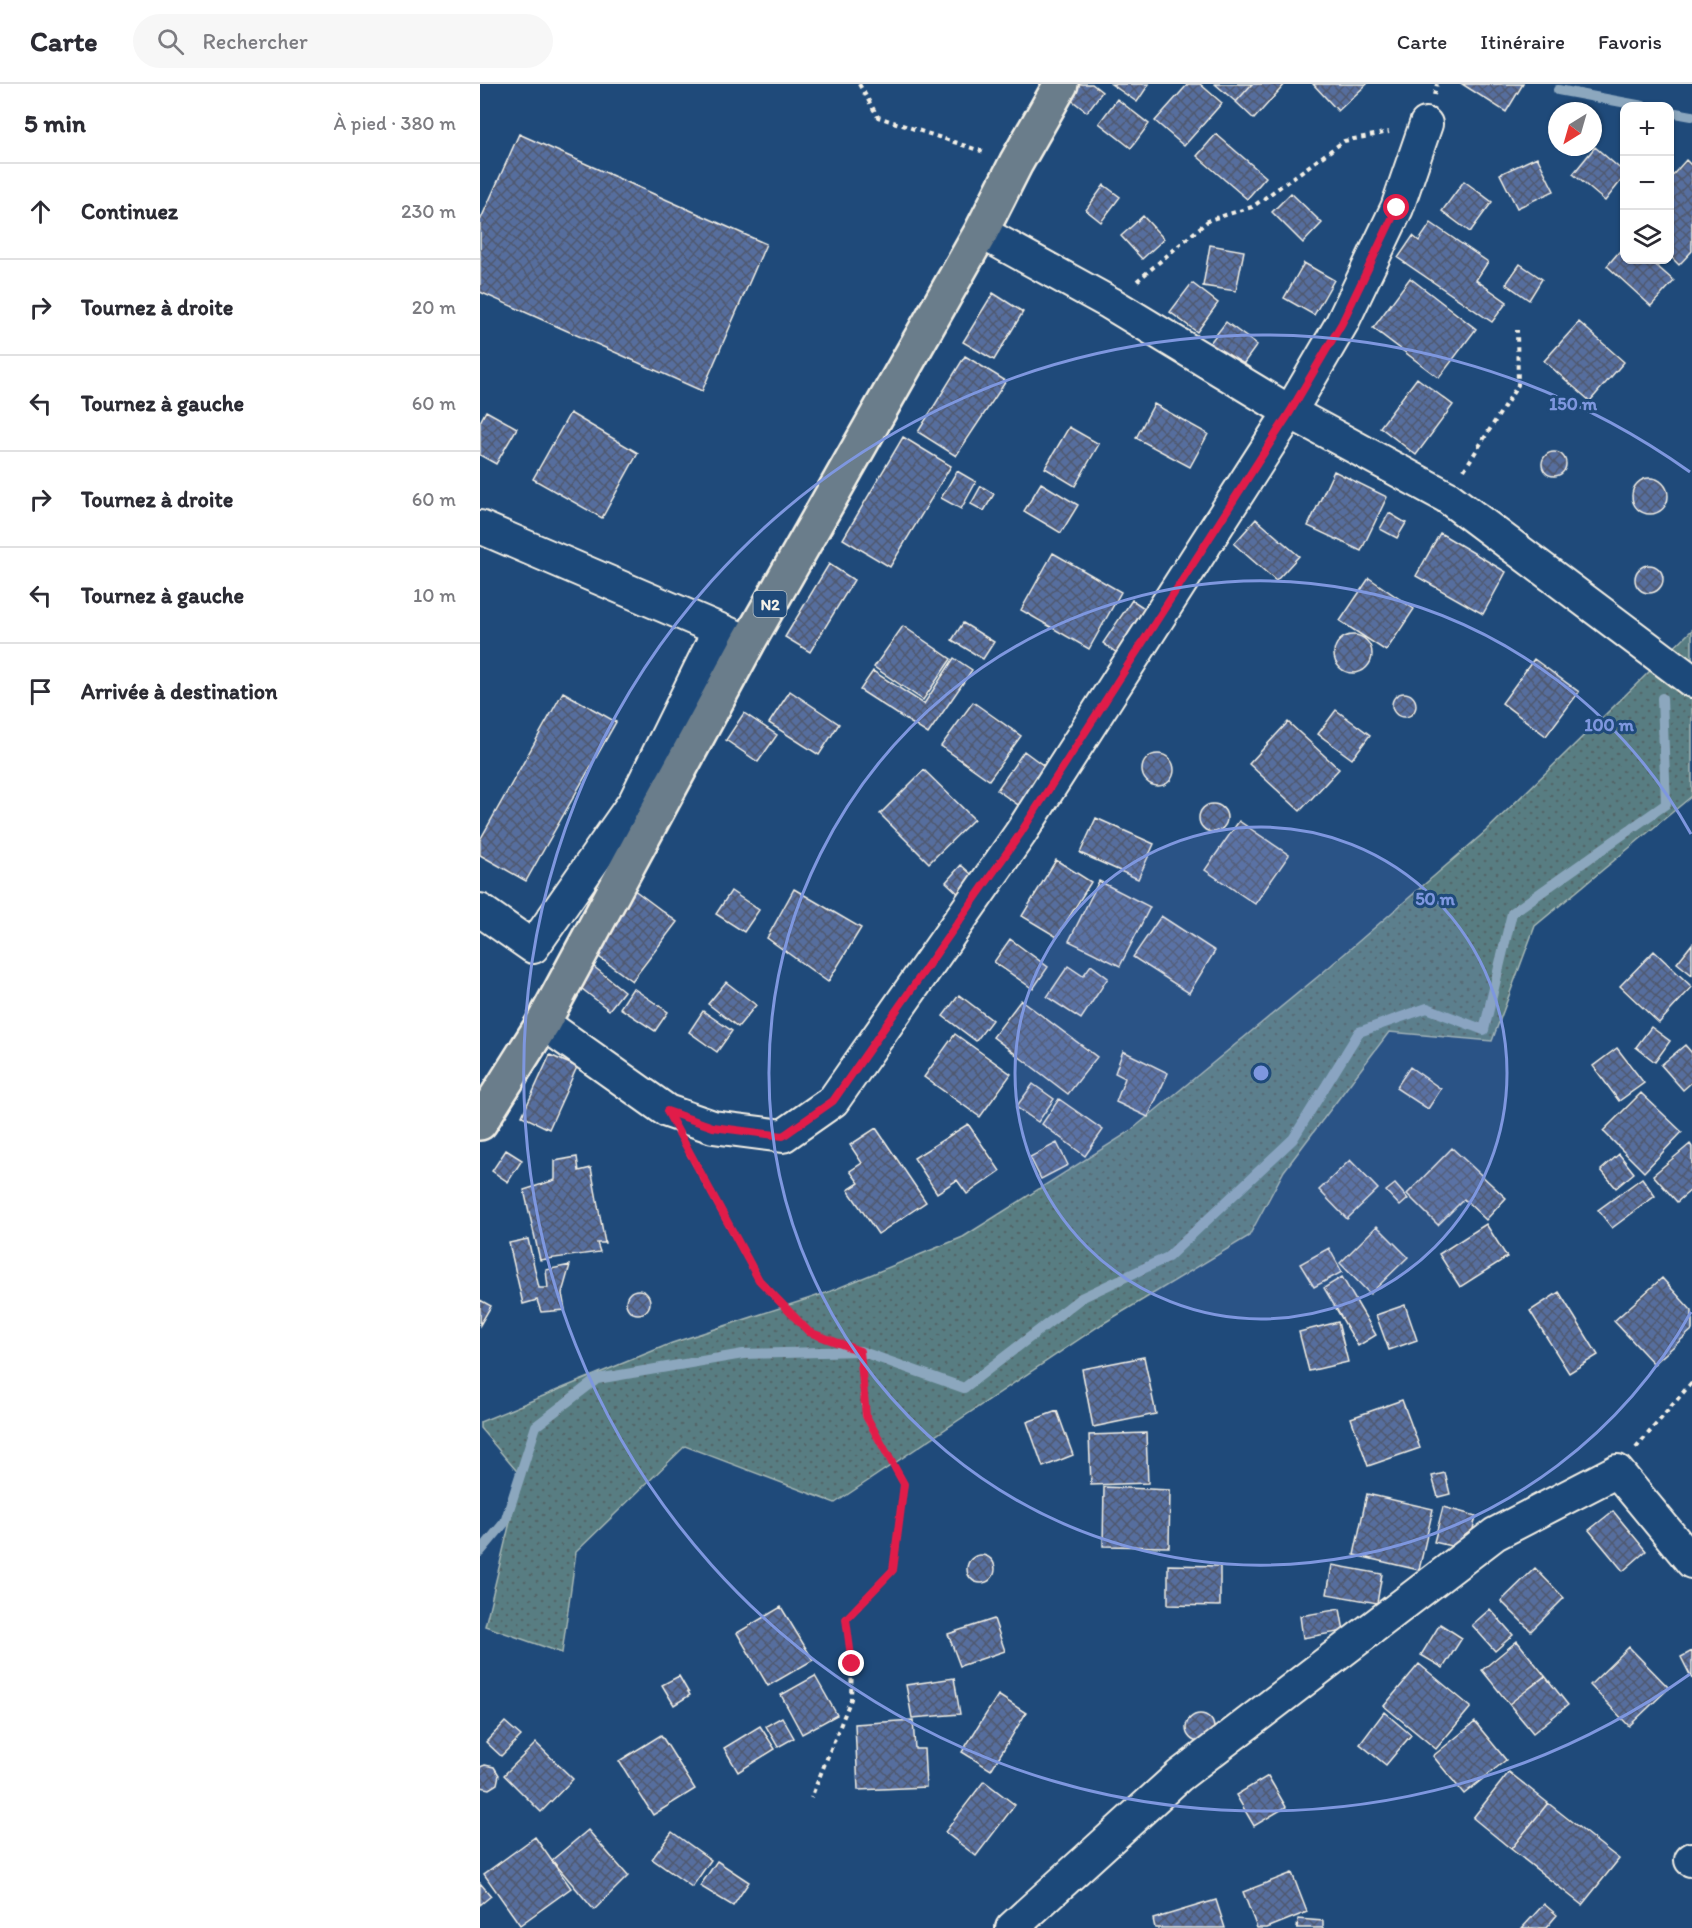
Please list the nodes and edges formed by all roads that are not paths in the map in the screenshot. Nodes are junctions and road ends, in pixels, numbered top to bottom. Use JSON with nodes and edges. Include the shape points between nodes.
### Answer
{"nodes":[{"id":1,"x":1061,"y":84,"type":"edge"},
{"id":2,"x":1426,"y":124,"type":"road end"},
{"id":3,"x":981,"y":232,"type":"junction"},
{"id":4,"x":1290,"y":412,"type":"junction"},
{"id":5,"x":480,"y":527,"type":"edge"},
{"id":6,"x":734,"y":636,"type":"junction"},
{"id":7,"x":1692,"y":681,"type":"edge"},
{"id":8,"x":480,"y":910,"type":"edge"},
{"id":9,"x":543,"y":1023,"type":"junction"},
{"id":10,"x":480,"y":1123,"type":"edge"},
{"id":11,"x":1692,"y":1562,"type":"edge"},
{"id":12,"x":1012,"y":1928,"type":"edge"}],
"edges":[{"from":1,"to":3,"type":"highway","number":"N2"},
{"from":2,"to":4,"type":"street","via":[[1397,208],[1342,323]]},
{"from":3,"to":4,"type":"street","via":[[1110,303]]},
{"from":3,"to":6,"type":"highway","number":"N2"},
{"from":4,"to":7,"type":"street","via":[[1447,497]]},
{"from":4,"to":9,"type":"street","via":[[1020,834],[833,1101],[783,1136],[713,1127],[667,1111]]},
{"from":5,"to":6,"type":"street"},
{"from":6,"to":8,"type":"street","via":[[636,801],[533,947]]},
{"from":6,"to":9,"type":"highway","number":"N2"},
{"from":9,"to":10,"type":"highway","number":"N2"},
{"from":11,"to":12,"type":"street","via":[[1617,1470],[1495,1534],[1179,1776]]}]}
